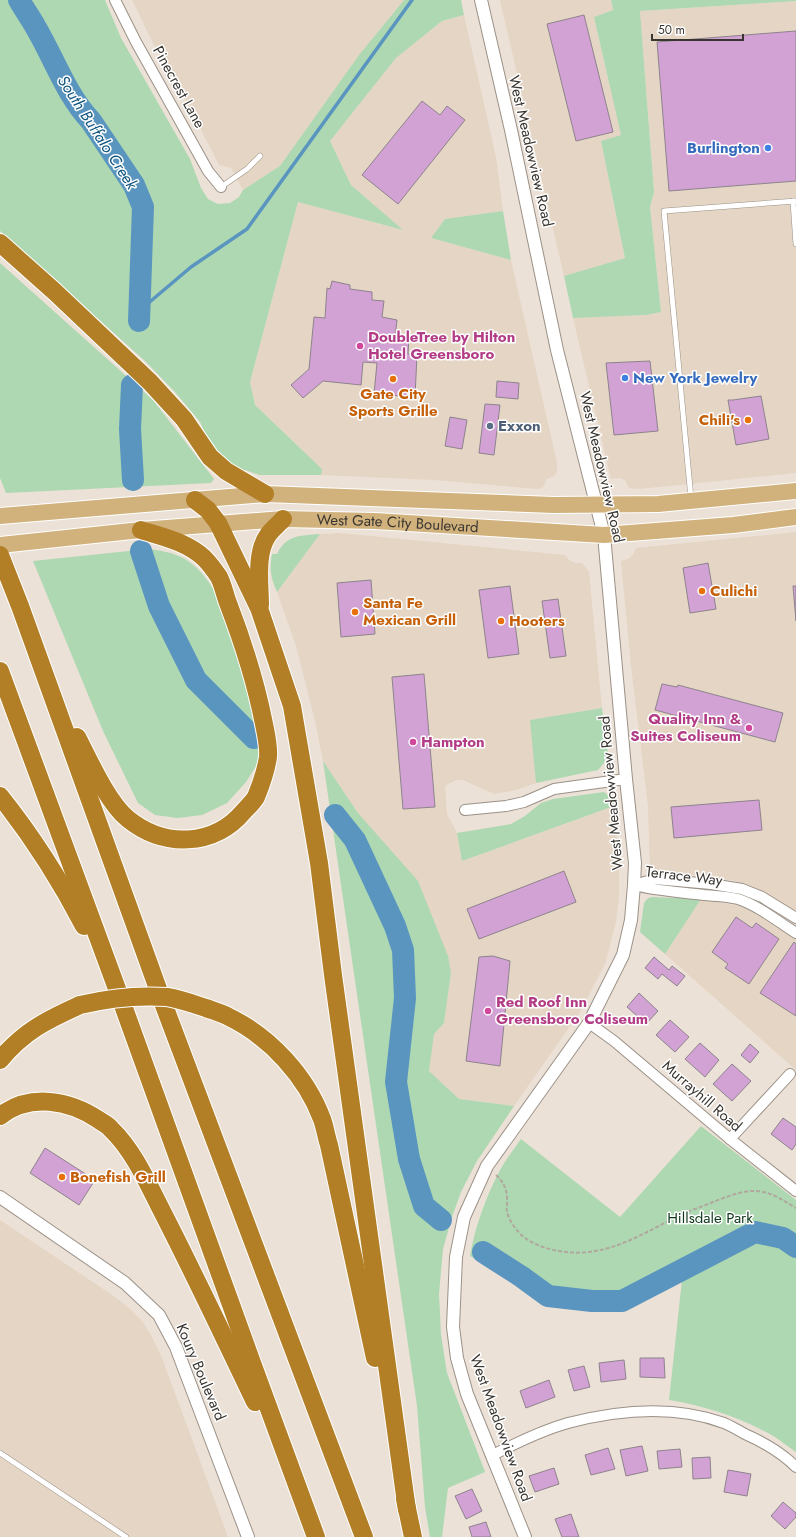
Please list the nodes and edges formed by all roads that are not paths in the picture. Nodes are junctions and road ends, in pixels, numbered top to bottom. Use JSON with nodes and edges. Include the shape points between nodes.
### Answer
{"nodes":[{"id":1,"x":115,"y":0,"type":"edge"},
{"id":2,"x":481,"y":0,"type":"edge"},
{"id":3,"x":260,"y":156,"type":"dead end"},
{"id":4,"x":221,"y":186,"type":"joint"},
{"id":5,"x":794,"y":201,"type":"edge"},
{"id":6,"x":0,"y":243,"type":"edge"},
{"id":7,"x":796,"y":244,"type":"edge"},
{"id":8,"x":796,"y":491,"type":"edge"},
{"id":9,"x":265,"y":494,"type":"junction"},
{"id":10,"x":195,"y":500,"type":"junction"},
{"id":11,"x":691,"y":502,"type":"junction"},
{"id":12,"x":596,"y":504,"type":"junction"},
{"id":13,"x":0,"y":516,"type":"edge"},
{"id":14,"x":796,"y":517,"type":"edge"},
{"id":15,"x":283,"y":519,"type":"junction"},
{"id":16,"x":218,"y":523,"type":"junction"},
{"id":17,"x":142,"y":530,"type":"junction"},
{"id":18,"x":604,"y":535,"type":"junction"},
{"id":19,"x":0,"y":545,"type":"edge"},
{"id":20,"x":0,"y":554,"type":"edge"},
{"id":21,"x":260,"y":608,"type":"junction"},
{"id":22,"x":23,"y":614,"type":"junction"},
{"id":23,"x":0,"y":671,"type":"edge"},
{"id":24,"x":626,"y":779,"type":"junction"},
{"id":25,"x":0,"y":796,"type":"edge"},
{"id":26,"x":465,"y":810,"type":"dead end"},
{"id":27,"x":634,"y":885,"type":"junction"},
{"id":28,"x":796,"y":918,"type":"edge"},
{"id":29,"x":796,"y":933,"type":"edge"},
{"id":30,"x":120,"y":997,"type":"junction"},
{"id":31,"x":589,"y":1023,"type":"junction"},
{"id":32,"x":0,"y":1060,"type":"edge"},
{"id":33,"x":790,"y":1074,"type":"dead end"},
{"id":34,"x":0,"y":1116,"type":"edge"},
{"id":35,"x":730,"y":1139,"type":"junction"},
{"id":36,"x":796,"y":1191,"type":"edge"},
{"id":37,"x":0,"y":1197,"type":"edge"},
{"id":38,"x":0,"y":1453,"type":"edge"},
{"id":39,"x":493,"y":1456,"type":"junction"},
{"id":40,"x":796,"y":1467,"type":"edge"},
{"id":41,"x":407,"y":1510,"type":"junction"},
{"id":42,"x":306,"y":1511,"type":"junction"},
{"id":43,"x":126,"y":1537,"type":"edge"},
{"id":44,"x":248,"y":1537,"type":"edge"},
{"id":45,"x":316,"y":1537,"type":"edge"},
{"id":46,"x":364,"y":1537,"type":"edge"},
{"id":47,"x":413,"y":1537,"type":"edge"},
{"id":48,"x":525,"y":1537,"type":"edge"}],
"edges":[{"from":1,"to":4,"type":"street","name":"Pinecrest Lane","via":[[208,171]]},
{"from":2,"to":12,"type":"street","name":"West Meadowview Road","via":[[557,350]]},
{"from":3,"to":4,"type":"lane","via":[[248,169]]},
{"from":5,"to":7,"type":"lane"},
{"from":5,"to":11,"type":"lane","via":[[664,210]]},
{"from":6,"to":9,"type":"highway","via":[[150,382],[184,420],[210,457],[226,471]]},
{"from":8,"to":11,"type":"main road","name":"West Gate City Boulevard"},
{"from":9,"to":10,"type":"main road","name":"West Gate City Boulevard"},
{"from":9,"to":12,"type":"main road","name":"West Gate City Boulevard","via":[[554,505]]},
{"from":10,"to":13,"type":"main road","name":"West Gate City Boulevard"},
{"from":10,"to":16,"type":"highway","via":[[208,510]]},
{"from":11,"to":12,"type":"main road","name":"West Gate City Boulevard"},
{"from":12,"to":18,"type":"street","name":"West Meadowview Road"},
{"from":14,"to":18,"type":"main road","name":"West Gate City Boulevard","via":[[725,526]]},
{"from":15,"to":16,"type":"main road","name":"West Gate City Boulevard"},
{"from":15,"to":18,"type":"main road","name":"West Gate City Boulevard","via":[[375,521]]},
{"from":15,"to":21,"type":"highway","via":[[268,535],[262,548],[259,560]]},
{"from":16,"to":17,"type":"main road","name":"West Gate City Boulevard"},
{"from":16,"to":21,"type":"highway"},
{"from":17,"to":19,"type":"main road","name":"West Gate City Boulevard"},
{"from":17,"to":22,"type":"highway","via":[[187,546],[204,558],[219,578],[245,649],[261,709],[268,756],[255,798],[226,829],[189,840],[167,838],[149,832],[127,818],[100,782],[60,704]]},
{"from":18,"to":24,"type":"street","name":"West Meadowview Road"},
{"from":20,"to":22,"type":"highway"},
{"from":21,"to":41,"type":"highway","via":[[292,706],[319,863]]},
{"from":22,"to":46,"type":"highway","via":[[162,1000]]},
{"from":23,"to":30,"type":"highway"},
{"from":24,"to":26,"type":"street","via":[[554,789],[524,802],[506,806]]},
{"from":24,"to":27,"type":"street","name":"West Meadowview Road"},
{"from":25,"to":30,"type":"highway","via":[[69,896]]},
{"from":27,"to":28,"type":"street","name":"Terrace Way","via":[[655,879],[742,889],[762,897]]},
{"from":27,"to":29,"type":"street","name":"Terrace Way","via":[[652,890],[738,899],[765,912]]},
{"from":27,"to":31,"type":"street","name":"West Meadowview Road","via":[[631,920],[622,955]]},
{"from":30,"to":42,"type":"highway"},
{"from":31,"to":35,"type":"street","name":"Murrayhill Road","via":[[646,1067]]},
{"from":31,"to":39,"type":"street","name":"West Meadowview Road","via":[[487,1166],[464,1217],[456,1257],[453,1327],[457,1358],[467,1394]]},
{"from":32,"to":41,"type":"highway","bridge":true,"via":[[32,1029],[80,1005],[107,999],[168,997],[235,1020],[252,1030],[288,1063],[306,1087],[322,1118]]},
{"from":33,"to":35,"type":"street"},
{"from":34,"to":42,"type":"highway","via":[[10,1109],[27,1104],[65,1104],[88,1113],[111,1128],[130,1152],[206,1298]]},
{"from":35,"to":36,"type":"street","name":"Murrayhill Road"},
{"from":37,"to":44,"type":"street","name":"Koury Boulevard","via":[[125,1283],[159,1315],[176,1347]]},
{"from":38,"to":43,"type":"lane"},
{"from":39,"to":40,"type":"street","via":[[567,1423],[610,1414],[684,1413],[724,1423],[757,1439]]},
{"from":39,"to":48,"type":"street","name":"West Meadowview Road"},
{"from":41,"to":47,"type":"highway"},
{"from":42,"to":45,"type":"highway"}]}
